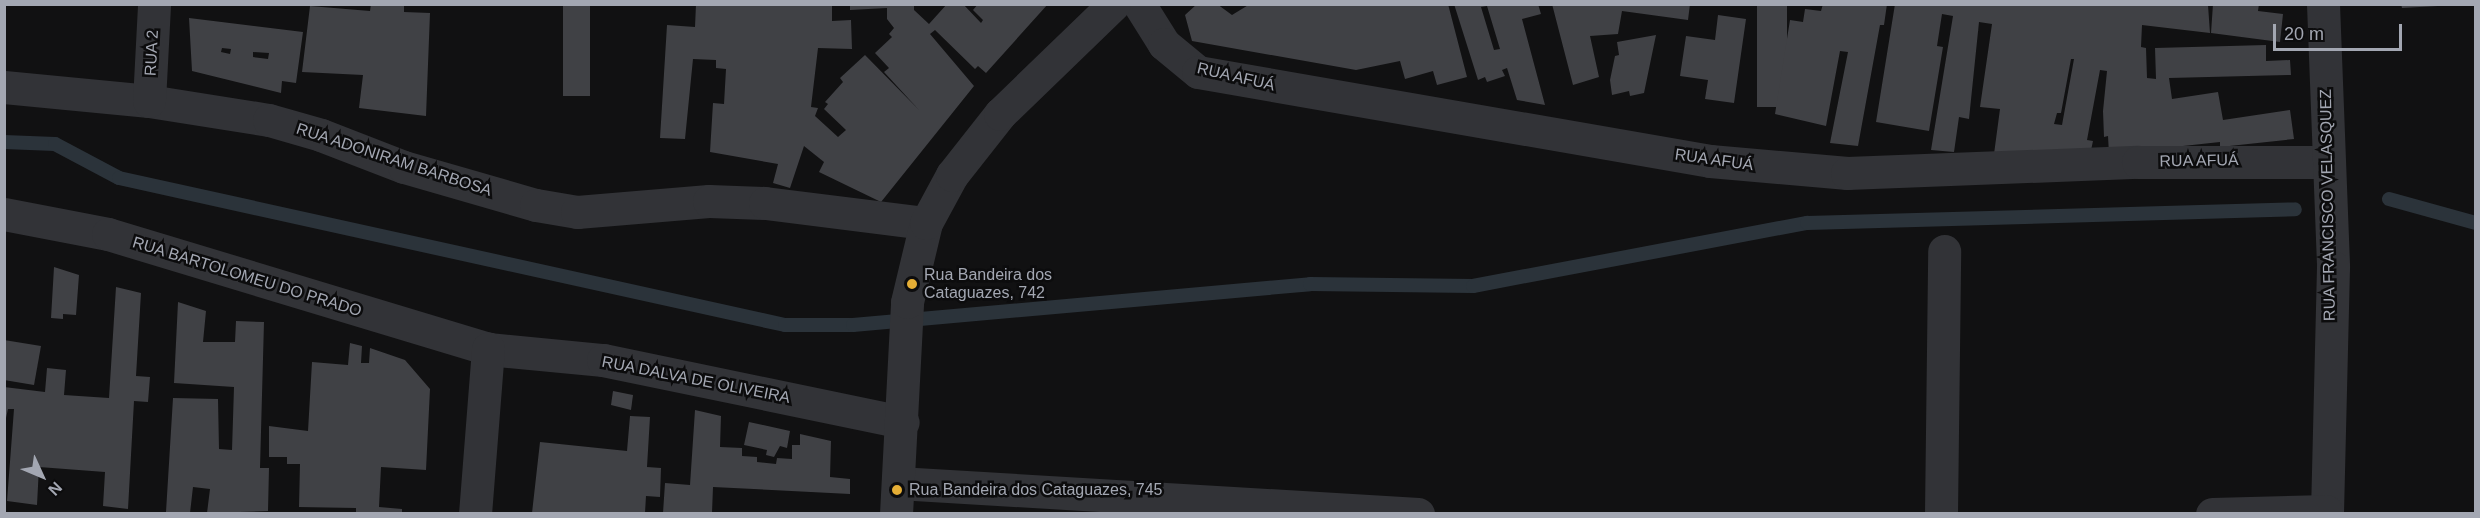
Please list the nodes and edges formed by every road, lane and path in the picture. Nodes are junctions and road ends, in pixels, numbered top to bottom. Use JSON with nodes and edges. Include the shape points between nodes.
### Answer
{"nodes":[{"id":1,"x":154,"y":4,"type":"edge"},
{"id":2,"x":1114,"y":4,"type":"edge"},
{"id":3,"x":1139,"y":4,"type":"edge"},
{"id":4,"x":2323,"y":4,"type":"edge"},
{"id":5,"x":4,"y":87,"type":"edge"},
{"id":6,"x":149,"y":101,"type":"junction"},
{"id":7,"x":2329,"y":169,"type":"junction"},
{"id":8,"x":4,"y":213,"type":"edge"},
{"id":9,"x":926,"y":223,"type":"junction"},
{"id":10,"x":1944,"y":251,"type":"dead end"},
{"id":11,"x":488,"y":349,"type":"junction"},
{"id":12,"x":903,"y":422,"type":"junction"},
{"id":13,"x":897,"y":498,"type":"edge"},
{"id":14,"x":2326,"y":512,"type":"edge"},
{"id":15,"x":475,"y":513,"type":"edge"},
{"id":16,"x":1418,"y":513,"type":"edge"},
{"id":17,"x":1941,"y":513,"type":"edge"},
{"id":18,"x":2212,"y":513,"type":"edge"}],
"edges":[{"from":1,"to":6,"type":"street","name":"RUA 2"},
{"from":2,"to":9,"type":"street","via":[[1000,114],[952,175]]},
{"from":3,"to":7,"type":"street","name":"RUA AFUÁ","via":[[1164,44],[1197,72],[1710,161],[1847,172],[2149,162]]},
{"from":4,"to":7,"type":"street","name":"RUA FRANCISCO VELASQUEZ"},
{"from":5,"to":6,"type":"street","name":"RUA ADONIRAM BARBOSA"},
{"from":6,"to":9,"type":"street","name":"RUA ADONIRAM BARBOSA","via":[[268,120],[415,170],[536,205],[577,212],[709,201],[765,203]]},
{"from":7,"to":14,"type":"street","name":"RUA FRANCISCO VELASQUEZ","via":[[2333,267]]},
{"from":8,"to":11,"type":"street","name":"RUA BARTOLOMEU DO PRADO","via":[[108,234]]},
{"from":9,"to":12,"type":"street","via":[[907,302]]},
{"from":10,"to":17,"type":"street"},
{"from":11,"to":12,"type":"street","name":"RUA DALVA DE OLIVEIRA","via":[[603,360]]},
{"from":11,"to":15,"type":"street"},
{"from":12,"to":13,"type":"street"},
{"from":13,"to":16,"type":"street"},
{"from":14,"to":18,"type":"street"}]}
